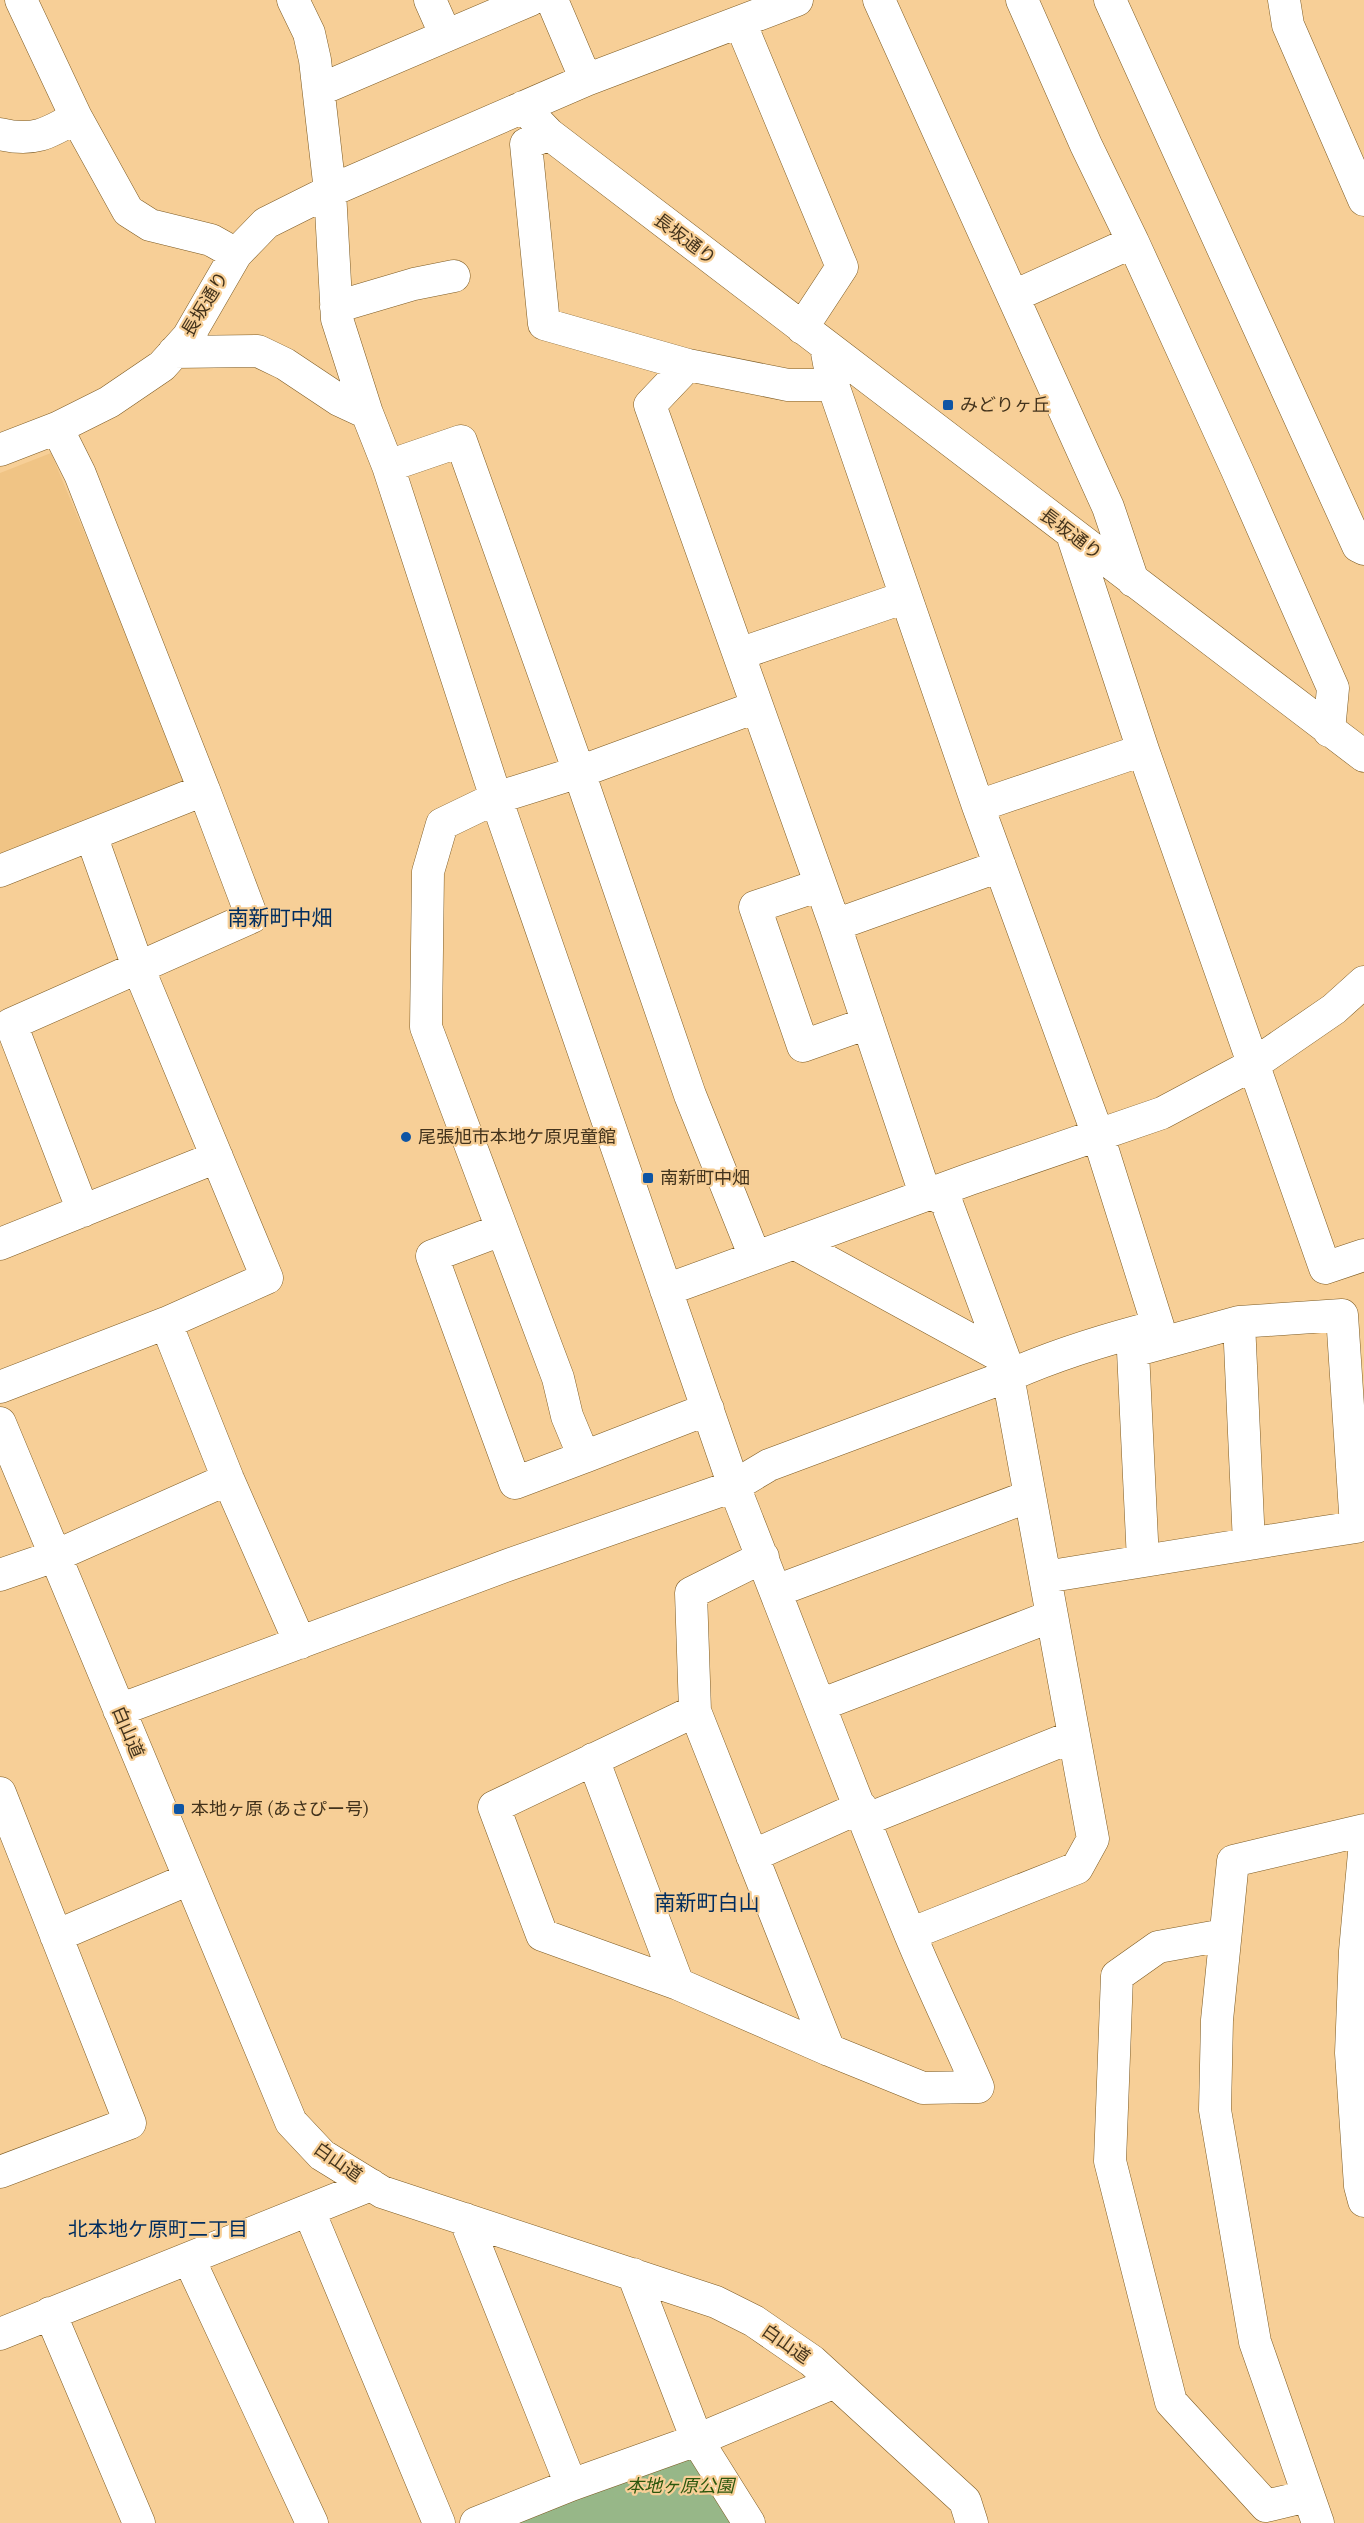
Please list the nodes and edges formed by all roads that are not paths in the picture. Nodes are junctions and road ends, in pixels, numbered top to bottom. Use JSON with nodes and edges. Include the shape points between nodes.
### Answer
{"nodes":[{"id":1,"x":21,"y":0,"type":"edge"},
{"id":2,"x":293,"y":0,"type":"edge"},
{"id":3,"x":430,"y":0,"type":"edge"},
{"id":4,"x":530,"y":0,"type":"edge"},
{"id":5,"x":552,"y":0,"type":"edge"},
{"id":6,"x":797,"y":0,"type":"edge"},
{"id":7,"x":879,"y":0,"type":"edge"},
{"id":8,"x":1022,"y":0,"type":"edge"},
{"id":9,"x":1110,"y":0,"type":"edge"},
{"id":10,"x":1284,"y":0,"type":"edge"},
{"id":11,"x":740,"y":22,"type":"junction"},
{"id":12,"x":446,"y":36,"type":"junction"},
{"id":13,"x":586,"y":80,"type":"junction"},
{"id":14,"x":319,"y":90,"type":"junction"},
{"id":15,"x":523,"y":107,"type":"junction"},
{"id":16,"x":76,"y":117,"type":"junction"},
{"id":17,"x":0,"y":134,"type":"edge"},
{"id":18,"x":549,"y":134,"type":"junction"},
{"id":19,"x":330,"y":191,"type":"junction"},
{"id":20,"x":1364,"y":200,"type":"edge"},
{"id":21,"x":1133,"y":242,"type":"junction"},
{"id":22,"x":236,"y":254,"type":"junction"},
{"id":23,"x":454,"y":276,"type":"dead end"},
{"id":24,"x":1014,"y":296,"type":"junction"},
{"id":25,"x":336,"y":307,"type":"junction"},
{"id":26,"x":802,"y":328,"type":"junction"},
{"id":27,"x":826,"y":347,"type":"junction"},
{"id":28,"x":174,"y":352,"type":"junction"},
{"id":29,"x":688,"y":365,"type":"junction"},
{"id":30,"x":833,"y":385,"type":"junction"},
{"id":31,"x":367,"y":413,"type":"junction"},
{"id":32,"x":57,"y":428,"type":"junction"},
{"id":33,"x":0,"y":450,"type":"edge"},
{"id":34,"x":388,"y":466,"type":"junction"},
{"id":35,"x":1072,"y":534,"type":"junction"},
{"id":36,"x":1364,"y":549,"type":"edge"},
{"id":37,"x":1133,"y":581,"type":"junction"},
{"id":38,"x":906,"y":597,"type":"junction"},
{"id":39,"x":739,"y":654,"type":"junction"},
{"id":40,"x":756,"y":707,"type":"junction"},
{"id":41,"x":1329,"y":731,"type":"junction"},
{"id":42,"x":1143,"y":750,"type":"junction"},
{"id":43,"x":1364,"y":756,"type":"edge"},
{"id":44,"x":579,"y":772,"type":"junction"},
{"id":45,"x":204,"y":790,"type":"junction"},
{"id":46,"x":496,"y":798,"type":"junction"},
{"id":47,"x":978,"y":806,"type":"junction"},
{"id":48,"x":91,"y":836,"type":"junction"},
{"id":49,"x":1000,"y":866,"type":"junction"},
{"id":50,"x":0,"y":871,"type":"edge"},
{"id":51,"x":820,"y":885,"type":"junction"},
{"id":52,"x":835,"y":926,"type":"junction"},
{"id":53,"x":138,"y":968,"type":"junction"},
{"id":54,"x":1364,"y":982,"type":"edge"},
{"id":55,"x":868,"y":1023,"type":"junction"},
{"id":56,"x":1254,"y":1064,"type":"junction"},
{"id":57,"x":1098,"y":1135,"type":"junction"},
{"id":58,"x":217,"y":1157,"type":"junction"},
{"id":59,"x":931,"y":1194,"type":"junction"},
{"id":60,"x":83,"y":1211,"type":"junction"},
{"id":61,"x":501,"y":1230,"type":"junction"},
{"id":62,"x":794,"y":1243,"type":"junction"},
{"id":63,"x":0,"y":1244,"type":"edge"},
{"id":64,"x":1364,"y":1255,"type":"edge"},
{"id":65,"x":755,"y":1257,"type":"junction"},
{"id":66,"x":666,"y":1290,"type":"junction"},
{"id":67,"x":1239,"y":1322,"type":"junction"},
{"id":68,"x":166,"y":1323,"type":"junction"},
{"id":69,"x":1152,"y":1336,"type":"junction"},
{"id":70,"x":1006,"y":1367,"type":"junction"},
{"id":71,"x":0,"y":1387,"type":"edge"},
{"id":72,"x":708,"y":1409,"type":"junction"},
{"id":73,"x":0,"y":1423,"type":"edge"},
{"id":74,"x":584,"y":1457,"type":"junction"},
{"id":75,"x":228,"y":1479,"type":"junction"},
{"id":76,"x":734,"y":1486,"type":"junction"},
{"id":77,"x":1030,"y":1496,"type":"junction"},
{"id":78,"x":1249,"y":1544,"type":"junction"},
{"id":79,"x":55,"y":1556,"type":"junction"},
{"id":80,"x":763,"y":1557,"type":"junction"},
{"id":81,"x":1143,"y":1561,"type":"junction"},
{"id":82,"x":0,"y":1575,"type":"edge"},
{"id":83,"x":1045,"y":1576,"type":"junction"},
{"id":84,"x":776,"y":1592,"type":"junction"},
{"id":85,"x":1052,"y":1616,"type":"junction"},
{"id":86,"x":300,"y":1643,"type":"junction"},
{"id":87,"x":820,"y":1705,"type":"junction"},
{"id":88,"x":119,"y":1710,"type":"junction"},
{"id":89,"x":695,"y":1711,"type":"junction"},
{"id":90,"x":1074,"y":1736,"type":"junction"},
{"id":91,"x":593,"y":1759,"type":"junction"},
{"id":92,"x":0,"y":1793,"type":"edge"},
{"id":93,"x":863,"y":1814,"type":"junction"},
{"id":94,"x":1364,"y":1830,"type":"edge"},
{"id":95,"x":1364,"y":1853,"type":"edge"},
{"id":96,"x":752,"y":1856,"type":"junction"},
{"id":97,"x":189,"y":1879,"type":"junction"},
{"id":98,"x":910,"y":1934,"type":"junction"},
{"id":99,"x":56,"y":1935,"type":"junction"},
{"id":100,"x":1224,"y":1935,"type":"junction"},
{"id":101,"x":678,"y":1984,"type":"junction"},
{"id":102,"x":829,"y":2050,"type":"junction"},
{"id":103,"x":1364,"y":2062,"type":"edge"},
{"id":104,"x":1364,"y":2092,"type":"edge"},
{"id":105,"x":0,"y":2172,"type":"edge"},
{"id":106,"x":370,"y":2185,"type":"junction"},
{"id":107,"x":1364,"y":2201,"type":"edge"},
{"id":108,"x":309,"y":2211,"type":"junction"},
{"id":109,"x":465,"y":2219,"type":"junction"},
{"id":110,"x":189,"y":2259,"type":"junction"},
{"id":111,"x":633,"y":2274,"type":"junction"},
{"id":112,"x":50,"y":2313,"type":"junction"},
{"id":113,"x":0,"y":2334,"type":"edge"},
{"id":114,"x":835,"y":2382,"type":"junction"},
{"id":115,"x":697,"y":2440,"type":"junction"},
{"id":116,"x":571,"y":2485,"type":"junction"},
{"id":117,"x":1313,"y":2509,"type":"edge"},
{"id":118,"x":139,"y":2523,"type":"edge"},
{"id":119,"x":312,"y":2523,"type":"edge"},
{"id":120,"x":440,"y":2523,"type":"edge"},
{"id":121,"x":476,"y":2523,"type":"edge"},
{"id":122,"x":749,"y":2523,"type":"edge"},
{"id":123,"x":972,"y":2523,"type":"edge"}],
"edges":[{"from":1,"to":16,"type":"street"},
{"from":2,"to":14,"type":"street","via":[[309,33]]},
{"from":3,"to":12,"type":"street"},
{"from":4,"to":12,"type":"street"},
{"from":5,"to":13,"type":"street"},
{"from":6,"to":11,"type":"street"},
{"from":7,"to":24,"type":"street"},
{"from":8,"to":21,"type":"street"},
{"from":9,"to":36,"type":"street","via":[[1358,546]]},
{"from":10,"to":20,"type":"street","via":[[1288,25]]},
{"from":11,"to":13,"type":"street"},
{"from":11,"to":26,"type":"street","via":[[842,267]]},
{"from":12,"to":14,"type":"street"},
{"from":13,"to":15,"type":"street"},
{"from":14,"to":19,"type":"street"},
{"from":15,"to":18,"type":"street","name":"長坂通り"},
{"from":15,"to":19,"type":"street","name":"長坂通り"},
{"from":16,"to":17,"type":"street","via":[[45,135],[18,138]]},
{"from":16,"to":22,"type":"street","via":[[128,211],[150,225],[211,240]]},
{"from":18,"to":26,"type":"street","name":"長坂通り"},
{"from":18,"to":29,"type":"street","via":[[526,144],[544,324]]},
{"from":19,"to":22,"type":"street","name":"長坂通り","via":[[266,224]]},
{"from":19,"to":25,"type":"street"},
{"from":21,"to":24,"type":"street"},
{"from":21,"to":41,"type":"street","via":[[1334,688]]},
{"from":22,"to":28,"type":"street","name":"長坂通り","via":[[188,337]]},
{"from":23,"to":25,"type":"street"},
{"from":24,"to":37,"type":"street","via":[[1108,507]]},
{"from":25,"to":31,"type":"street"},
{"from":26,"to":27,"type":"street","name":"長坂通り"},
{"from":27,"to":30,"type":"street"},
{"from":27,"to":35,"type":"street","name":"長坂通り"},
{"from":28,"to":31,"type":"street","via":[[258,351]]},
{"from":28,"to":32,"type":"street","name":"長坂通り","via":[[162,366],[109,402]]},
{"from":29,"to":30,"type":"street","via":[[788,385]]},
{"from":29,"to":39,"type":"street","via":[[650,405]]},
{"from":30,"to":38,"type":"street"},
{"from":31,"to":34,"type":"street"},
{"from":32,"to":33,"type":"street","name":"長坂通り"},
{"from":32,"to":45,"type":"street","via":[[80,474]]},
{"from":34,"to":44,"type":"street","via":[[461,441]]},
{"from":34,"to":46,"type":"street"},
{"from":35,"to":37,"type":"street","name":"長坂通り"},
{"from":35,"to":42,"type":"street"},
{"from":37,"to":41,"type":"street","name":"長坂通り"},
{"from":38,"to":39,"type":"street"},
{"from":38,"to":47,"type":"street"},
{"from":39,"to":40,"type":"street"},
{"from":40,"to":44,"type":"street"},
{"from":40,"to":51,"type":"street"},
{"from":41,"to":43,"type":"street","name":"長坂通り"},
{"from":42,"to":47,"type":"street"},
{"from":42,"to":56,"type":"street"},
{"from":44,"to":46,"type":"street"},
{"from":44,"to":65,"type":"street","via":[[690,1095]]},
{"from":45,"to":48,"type":"street"},
{"from":45,"to":53,"type":"street","via":[[252,917]]},
{"from":46,"to":61,"type":"street","via":[[442,824],[428,872],[426,1027]]},
{"from":46,"to":66,"type":"street"},
{"from":47,"to":49,"type":"street"},
{"from":48,"to":50,"type":"street"},
{"from":48,"to":53,"type":"street"},
{"from":49,"to":52,"type":"street"},
{"from":49,"to":57,"type":"street"},
{"from":51,"to":52,"type":"street"},
{"from":51,"to":55,"type":"street","via":[[755,907],[803,1046]]},
{"from":52,"to":55,"type":"street"},
{"from":53,"to":58,"type":"street"},
{"from":53,"to":60,"type":"street","via":[[11,1024]]},
{"from":54,"to":56,"type":"street","via":[[1334,1009]]},
{"from":55,"to":59,"type":"street","via":[[922,1185]]},
{"from":56,"to":57,"type":"street","via":[[1162,1113]]},
{"from":56,"to":64,"type":"street","via":[[1325,1268]]},
{"from":57,"to":59,"type":"street"},
{"from":57,"to":69,"type":"street","via":[[1158,1326]]},
{"from":58,"to":60,"type":"street"},
{"from":58,"to":68,"type":"street","via":[[267,1278]]},
{"from":59,"to":62,"type":"street"},
{"from":59,"to":70,"type":"street","via":[[945,1201]]},
{"from":60,"to":63,"type":"street"},
{"from":61,"to":74,"type":"street"},
{"from":61,"to":74,"type":"street","via":[[432,1256],[515,1484]]},
{"from":62,"to":65,"type":"street"},
{"from":62,"to":70,"type":"street"},
{"from":65,"to":66,"type":"street"},
{"from":66,"to":72,"type":"street"},
{"from":67,"to":69,"type":"street"},
{"from":67,"to":78,"type":"street"},
{"from":67,"to":78,"type":"street","via":[[1342,1314],[1356,1527]]},
{"from":68,"to":71,"type":"street"},
{"from":68,"to":75,"type":"street"},
{"from":69,"to":70,"type":"street","via":[[1109,1337],[1035,1364]]},
{"from":69,"to":81,"type":"street","via":[[1133,1351]]},
{"from":70,"to":76,"type":"street","via":[[769,1465]]},
{"from":70,"to":77,"type":"street"},
{"from":72,"to":74,"type":"street"},
{"from":72,"to":76,"type":"street"},
{"from":73,"to":79,"type":"street","name":"白山道"},
{"from":75,"to":79,"type":"street"},
{"from":75,"to":86,"type":"street"},
{"from":76,"to":80,"type":"street"},
{"from":76,"to":86,"type":"street"},
{"from":77,"to":83,"type":"street"},
{"from":77,"to":84,"type":"street"},
{"from":78,"to":81,"type":"street"},
{"from":79,"to":82,"type":"street"},
{"from":79,"to":88,"type":"street","name":"白山道"},
{"from":80,"to":84,"type":"street"},
{"from":80,"to":89,"type":"street","via":[[691,1593]]},
{"from":81,"to":83,"type":"street"},
{"from":83,"to":85,"type":"street"},
{"from":84,"to":87,"type":"street"},
{"from":85,"to":87,"type":"street"},
{"from":85,"to":90,"type":"street"},
{"from":86,"to":88,"type":"street"},
{"from":87,"to":93,"type":"street"},
{"from":88,"to":97,"type":"street","name":"白山道"},
{"from":89,"to":91,"type":"street"},
{"from":89,"to":96,"type":"street"},
{"from":90,"to":93,"type":"street"},
{"from":90,"to":98,"type":"street","via":[[1093,1839],[1077,1868]]},
{"from":91,"to":101,"type":"street"},
{"from":91,"to":101,"type":"street","via":[[494,1807],[542,1935]]},
{"from":92,"to":99,"type":"street"},
{"from":93,"to":96,"type":"street"},
{"from":93,"to":98,"type":"street"},
{"from":94,"to":100,"type":"street","via":[[1233,1861]]},
{"from":95,"to":107,"type":"street","via":[[1351,2053]]},
{"from":96,"to":102,"type":"street"},
{"from":97,"to":99,"type":"street"},
{"from":97,"to":106,"type":"street","name":"白山道","via":[[291,2122],[322,2155]]},
{"from":98,"to":102,"type":"street","via":[[978,2087],[923,2088]]},
{"from":99,"to":105,"type":"street","via":[[130,2123]]},
{"from":100,"to":117,"type":"street","via":[[1215,2110],[1255,2342]]},
{"from":100,"to":117,"type":"street","via":[[1158,1947],[1117,1976],[1110,2160],[1172,2402],[1266,2506]]},
{"from":101,"to":102,"type":"street"},
{"from":103,"to":104,"type":"street"},
{"from":106,"to":108,"type":"street"},
{"from":106,"to":109,"type":"street","name":"白山道"},
{"from":108,"to":110,"type":"street"},
{"from":108,"to":120,"type":"street"},
{"from":109,"to":111,"type":"street","name":"白山道"},
{"from":109,"to":116,"type":"street"},
{"from":110,"to":112,"type":"street"},
{"from":110,"to":119,"type":"street"},
{"from":111,"to":114,"type":"street","name":"白山道","via":[[716,2302],[754,2321]]},
{"from":111,"to":115,"type":"street"},
{"from":112,"to":113,"type":"street"},
{"from":112,"to":118,"type":"street"},
{"from":114,"to":115,"type":"street"},
{"from":114,"to":123,"type":"street","name":"白山道","via":[[965,2501]]},
{"from":115,"to":116,"type":"street"},
{"from":115,"to":122,"type":"street"},
{"from":116,"to":121,"type":"street"}]}
